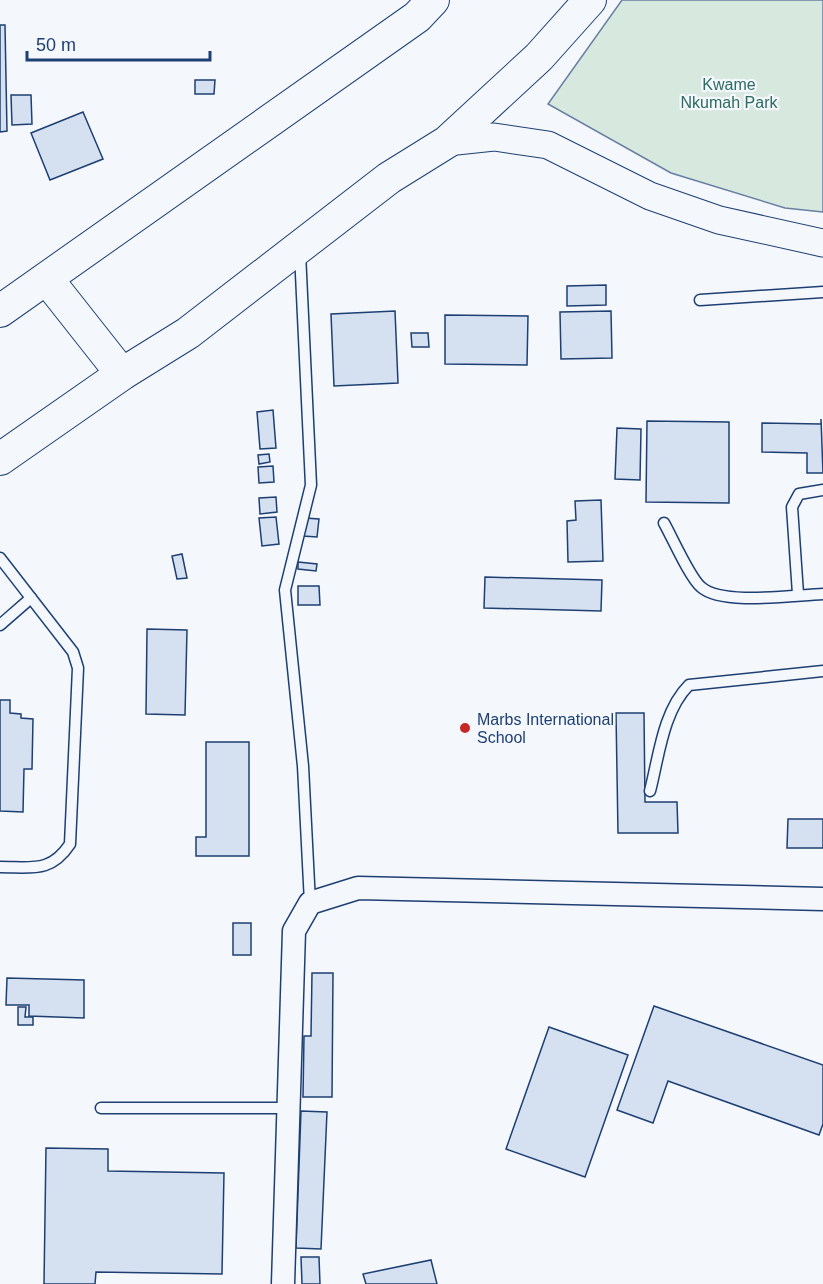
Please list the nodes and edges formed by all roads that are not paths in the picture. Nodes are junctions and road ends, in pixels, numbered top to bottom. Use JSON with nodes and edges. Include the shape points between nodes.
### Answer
{"nodes":[{"id":1,"x":433,"y":0,"type":"edge"},
{"id":2,"x":590,"y":0,"type":"edge"},
{"id":3,"x":447,"y":142,"type":"junction"},
{"id":4,"x":823,"y":243,"type":"edge"},
{"id":5,"x":300,"y":247,"type":"junction"},
{"id":6,"x":47,"y":279,"type":"junction"},
{"id":7,"x":823,"y":292,"type":"edge"},
{"id":8,"x":700,"y":300,"type":"dead end"},
{"id":9,"x":0,"y":311,"type":"edge"},
{"id":10,"x":122,"y":374,"type":"junction"},
{"id":11,"x":0,"y":459,"type":"edge"},
{"id":12,"x":823,"y":490,"type":"edge"},
{"id":13,"x":664,"y":523,"type":"dead end"},
{"id":14,"x":0,"y":558,"type":"edge"},
{"id":15,"x":798,"y":594,"type":"junction"},
{"id":16,"x":823,"y":594,"type":"edge"},
{"id":17,"x":31,"y":598,"type":"junction"},
{"id":18,"x":0,"y":625,"type":"edge"},
{"id":19,"x":823,"y":671,"type":"edge"},
{"id":20,"x":650,"y":791,"type":"dead end"},
{"id":21,"x":0,"y":867,"type":"edge"},
{"id":22,"x":823,"y":899,"type":"edge"},
{"id":23,"x":310,"y":903,"type":"junction"},
{"id":24,"x":101,"y":1108,"type":"dead end"},
{"id":25,"x":288,"y":1108,"type":"junction"},
{"id":26,"x":283,"y":1284,"type":"edge"}],
"edges":[{"from":1,"to":6,"type":"main road","via":[[417,16]]},
{"from":2,"to":3,"type":"main road","via":[[539,57]]},
{"from":3,"to":4,"type":"street","via":[[494,137],[548,145],[650,196],[719,219]]},
{"from":3,"to":5,"type":"main road","via":[[389,178]]},
{"from":5,"to":10,"type":"main road","via":[[188,333]]},
{"from":5,"to":23,"type":"lane","via":[[311,485],[285,590],[303,766]]},
{"from":6,"to":9,"type":"main road"},
{"from":6,"to":10,"type":"main road"},
{"from":7,"to":8,"type":"lane"},
{"from":10,"to":11,"type":"main road"},
{"from":12,"to":15,"type":"lane","via":[[799,494],[792,507]]},
{"from":13,"to":15,"type":"lane","via":[[700,587],[732,597]]},
{"from":14,"to":17,"type":"lane"},
{"from":15,"to":16,"type":"lane"},
{"from":17,"to":18,"type":"lane"},
{"from":17,"to":21,"type":"lane","via":[[73,652],[78,668],[70,844],[62,857],[44,867]]},
{"from":19,"to":20,"type":"lane","via":[[689,685],[678,695],[671,710]]},
{"from":22,"to":23,"type":"street","via":[[358,888]]},
{"from":23,"to":25,"type":"street","via":[[294,931]]},
{"from":24,"to":25,"type":"lane"},
{"from":25,"to":26,"type":"street"}]}
